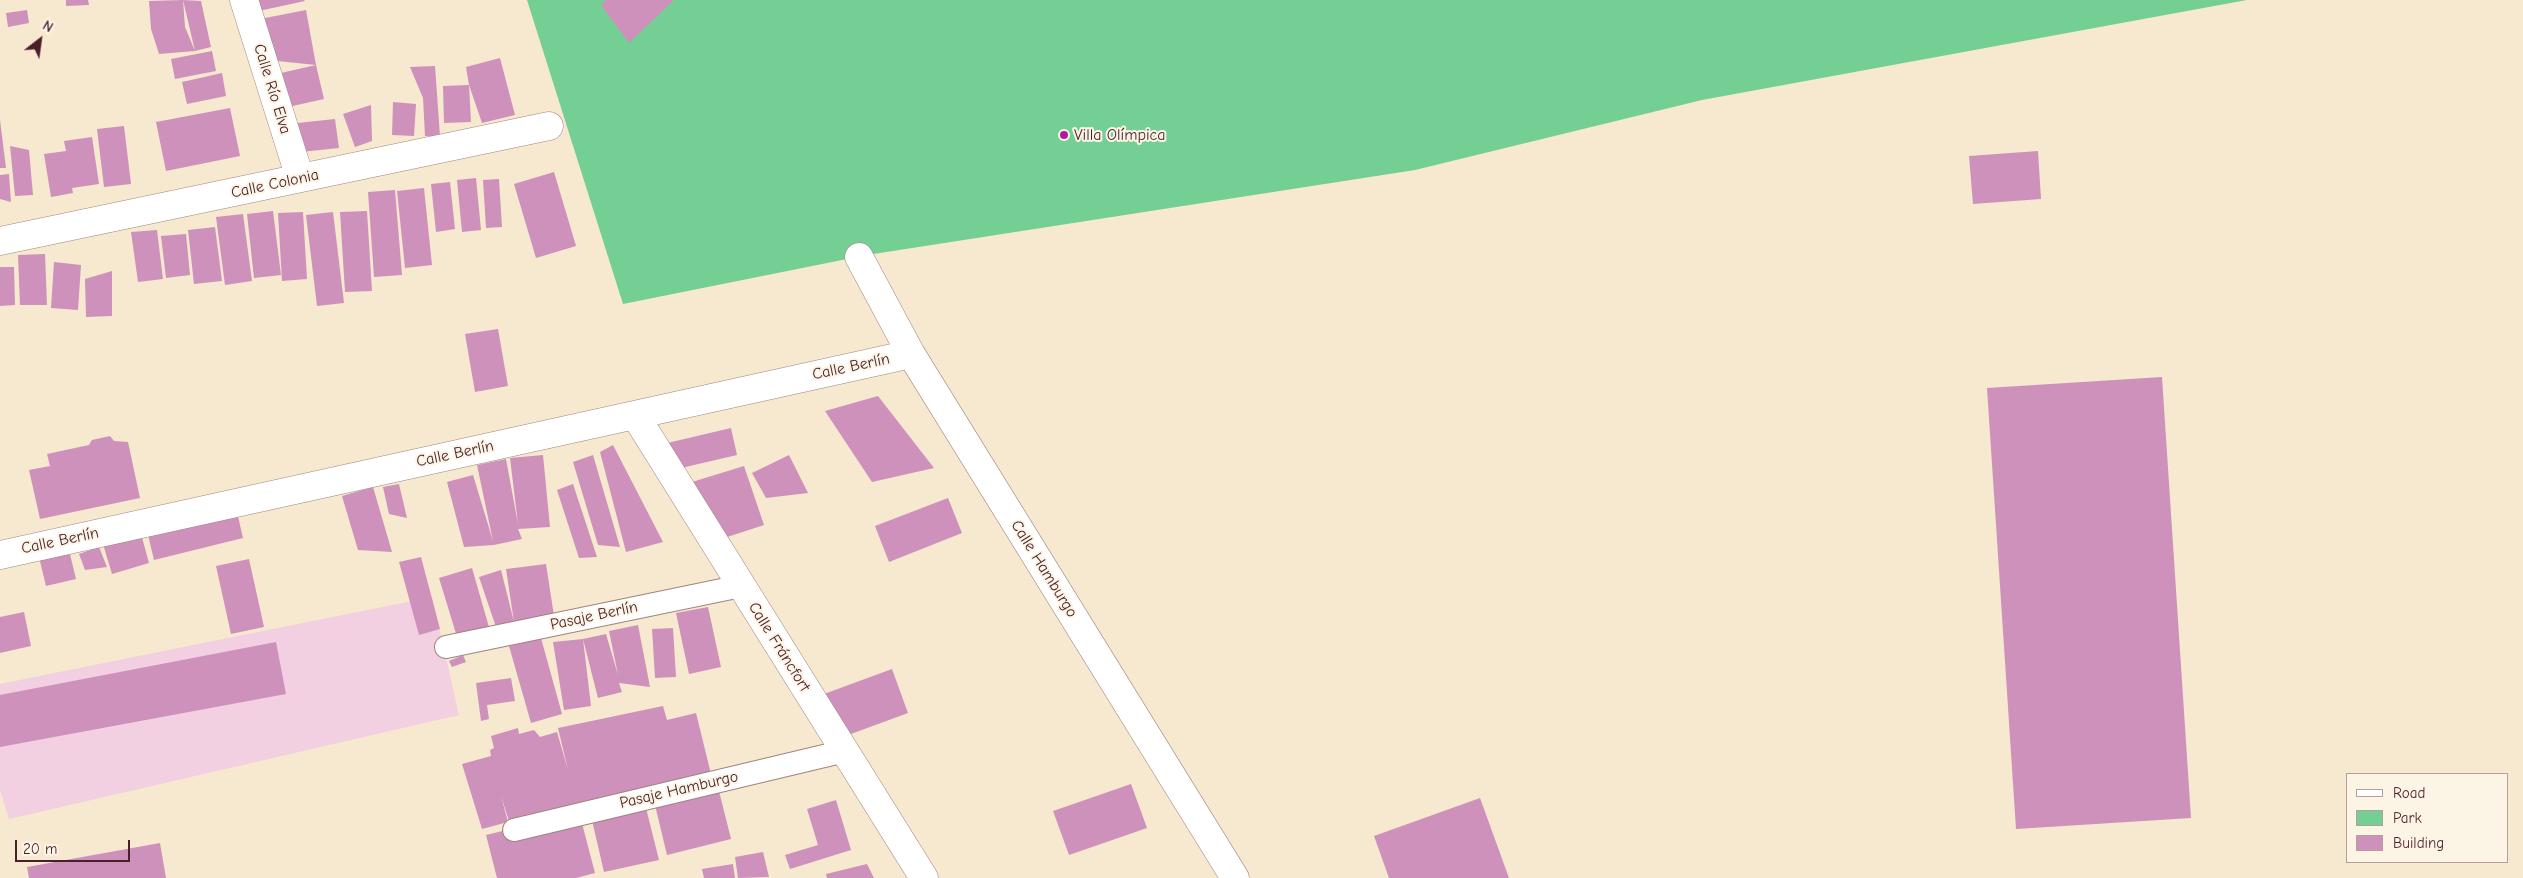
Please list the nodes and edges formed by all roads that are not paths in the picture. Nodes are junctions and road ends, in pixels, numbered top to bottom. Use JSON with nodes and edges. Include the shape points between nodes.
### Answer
{"nodes":[{"id":1,"x":244,"y":0,"type":"edge"},
{"id":2,"x":549,"y":126,"type":"dead end"},
{"id":3,"x":300,"y":178,"type":"junction"},
{"id":4,"x":0,"y":241,"type":"edge"},
{"id":5,"x":859,"y":257,"type":"dead end"},
{"id":6,"x":911,"y":354,"type":"junction"},
{"id":7,"x":635,"y":415,"type":"junction"},
{"id":8,"x":0,"y":554,"type":"edge"},
{"id":9,"x":741,"y":586,"type":"junction"},
{"id":10,"x":446,"y":647,"type":"dead end"},
{"id":11,"x":845,"y":751,"type":"junction"},
{"id":12,"x":514,"y":830,"type":"dead end"},
{"id":13,"x":924,"y":878,"type":"edge"},
{"id":14,"x":1235,"y":878,"type":"edge"}],
"edges":[{"from":1,"to":3,"type":"street","name":"Calle Río Elva"},
{"from":2,"to":3,"type":"street","name":"Calle Colonia"},
{"from":3,"to":4,"type":"street","name":"Calle Colonia"},
{"from":5,"to":6,"type":"street","name":"Calle Hamburgo"},
{"from":6,"to":7,"type":"street","name":"Calle Berlín"},
{"from":6,"to":14,"type":"street","name":"Calle Hamburgo"},
{"from":7,"to":8,"type":"street","name":"Calle Berlín"},
{"from":7,"to":9,"type":"street","name":"Calle Fráncfort"},
{"from":9,"to":10,"type":"lane","name":"Pasaje Berlín"},
{"from":9,"to":11,"type":"street","name":"Calle Fráncfort"},
{"from":11,"to":12,"type":"lane","name":"Pasaje Hamburgo"},
{"from":11,"to":13,"type":"street","name":"Calle Fráncfort"}]}
